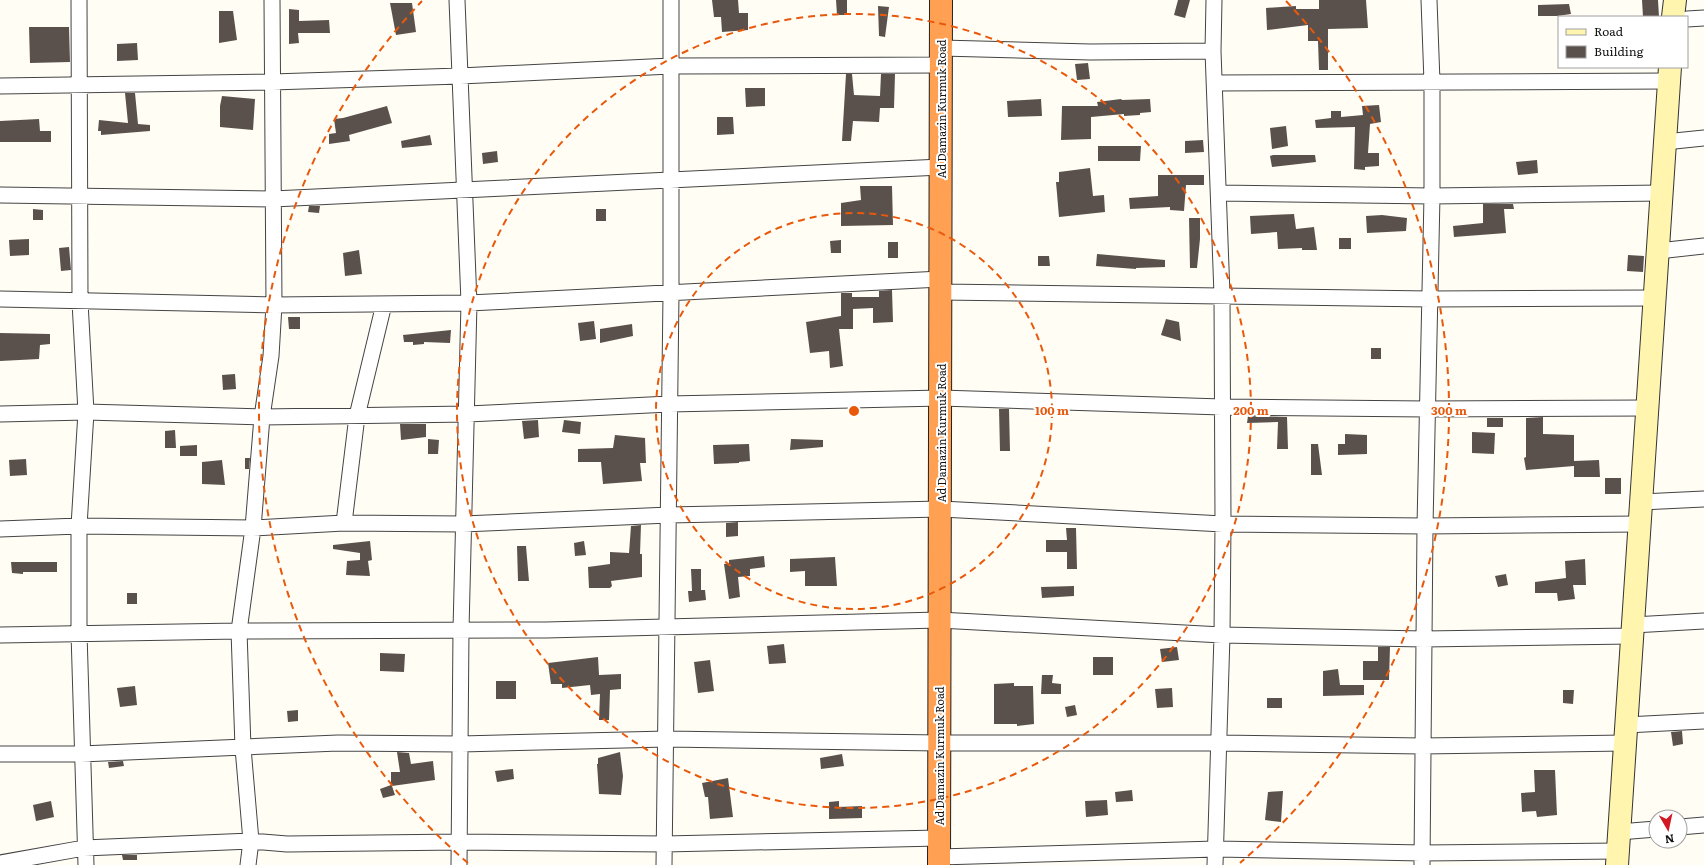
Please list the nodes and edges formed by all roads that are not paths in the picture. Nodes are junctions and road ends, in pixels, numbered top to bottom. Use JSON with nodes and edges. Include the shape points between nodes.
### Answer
{"nodes":[{"id":1,"x":79,"y":0,"type":"edge"},
{"id":2,"x":272,"y":0,"type":"edge"},
{"id":3,"x":457,"y":0,"type":"edge"},
{"id":4,"x":671,"y":0,"type":"edge"},
{"id":5,"x":941,"y":0,"type":"edge"},
{"id":6,"x":1214,"y":0,"type":"edge"},
{"id":7,"x":1429,"y":0,"type":"edge"},
{"id":8,"x":1675,"y":0,"type":"edge"},
{"id":9,"x":1674,"y":16,"type":"edge"},
{"id":10,"x":1704,"y":18,"type":"edge"},
{"id":11,"x":1688,"y":19,"type":"edge"},
{"id":12,"x":1213,"y":51,"type":"junction"},
{"id":13,"x":941,"y":56,"type":"junction"},
{"id":14,"x":671,"y":66,"type":"junction"},
{"id":15,"x":1670,"y":74,"type":"edge"},
{"id":16,"x":460,"y":76,"type":"junction"},
{"id":17,"x":272,"y":82,"type":"junction"},
{"id":18,"x":1432,"y":82,"type":"junction"},
{"id":19,"x":1214,"y":83,"type":"junction"},
{"id":20,"x":80,"y":85,"type":"junction"},
{"id":21,"x":0,"y":86,"type":"edge"},
{"id":22,"x":1704,"y":138,"type":"edge"},
{"id":23,"x":1665,"y":142,"type":"junction"},
{"id":24,"x":941,"y":167,"type":"junction"},
{"id":25,"x":672,"y":179,"type":"junction"},
{"id":26,"x":466,"y":189,"type":"junction"},
{"id":27,"x":1219,"y":192,"type":"junction"},
{"id":28,"x":1662,"y":193,"type":"junction"},
{"id":29,"x":0,"y":195,"type":"edge"},
{"id":30,"x":80,"y":195,"type":"junction"},
{"id":31,"x":1432,"y":196,"type":"junction"},
{"id":32,"x":273,"y":199,"type":"junction"},
{"id":33,"x":1704,"y":246,"type":"edge"},
{"id":34,"x":1658,"y":251,"type":"junction"},
{"id":35,"x":941,"y":286,"type":"junction"},
{"id":36,"x":672,"y":294,"type":"junction"},
{"id":37,"x":1222,"y":295,"type":"junction"},
{"id":38,"x":1655,"y":298,"type":"junction"},
{"id":39,"x":0,"y":299,"type":"edge"},
{"id":40,"x":1430,"y":299,"type":"junction"},
{"id":41,"x":80,"y":302,"type":"junction"},
{"id":42,"x":469,"y":303,"type":"junction"},
{"id":43,"x":384,"y":304,"type":"junction"},
{"id":44,"x":274,"y":305,"type":"junction"},
{"id":45,"x":941,"y":398,"type":"junction"},
{"id":46,"x":669,"y":404,"type":"junction"},
{"id":47,"x":1222,"y":407,"type":"junction"},
{"id":48,"x":1648,"y":408,"type":"junction"},
{"id":49,"x":1426,"y":409,"type":"junction"},
{"id":50,"x":86,"y":412,"type":"junction"},
{"id":51,"x":0,"y":414,"type":"edge"},
{"id":52,"x":468,"y":414,"type":"junction"},
{"id":53,"x":358,"y":416,"type":"junction"},
{"id":54,"x":262,"y":417,"type":"junction"},
{"id":55,"x":1704,"y":499,"type":"edge"},
{"id":56,"x":1641,"y":502,"type":"junction"},
{"id":57,"x":941,"y":509,"type":"junction"},
{"id":58,"x":669,"y":515,"type":"junction"},
{"id":59,"x":344,"y":523,"type":"junction"},
{"id":60,"x":463,"y":524,"type":"junction"},
{"id":61,"x":1223,"y":524,"type":"junction"},
{"id":62,"x":1640,"y":524,"type":"junction"},
{"id":63,"x":79,"y":526,"type":"junction"},
{"id":64,"x":1424,"y":526,"type":"junction"},
{"id":65,"x":253,"y":528,"type":"junction"},
{"id":66,"x":0,"y":529,"type":"edge"},
{"id":67,"x":939,"y":620,"type":"junction"},
{"id":68,"x":1704,"y":621,"type":"edge"},
{"id":69,"x":668,"y":627,"type":"junction"},
{"id":70,"x":239,"y":630,"type":"junction"},
{"id":71,"x":461,"y":630,"type":"junction"},
{"id":72,"x":1633,"y":631,"type":"junction"},
{"id":73,"x":79,"y":633,"type":"junction"},
{"id":74,"x":0,"y":634,"type":"edge"},
{"id":75,"x":1222,"y":635,"type":"junction"},
{"id":76,"x":1424,"y":639,"type":"junction"},
{"id":77,"x":1704,"y":721,"type":"edge"},
{"id":78,"x":1626,"y":734,"type":"junction"},
{"id":79,"x":667,"y":739,"type":"junction"},
{"id":80,"x":940,"y":743,"type":"junction"},
{"id":81,"x":1219,"y":743,"type":"junction"},
{"id":82,"x":461,"y":744,"type":"junction"},
{"id":83,"x":1422,"y":746,"type":"junction"},
{"id":84,"x":243,"y":748,"type":"junction"},
{"id":85,"x":0,"y":754,"type":"edge"},
{"id":86,"x":81,"y":754,"type":"junction"},
{"id":87,"x":1704,"y":825,"type":"edge"},
{"id":88,"x":1688,"y":826,"type":"edge"},
{"id":89,"x":1648,"y":833,"type":"edge"},
{"id":90,"x":251,"y":841,"type":"junction"},
{"id":91,"x":460,"y":842,"type":"junction"},
{"id":92,"x":665,"y":844,"type":"junction"},
{"id":93,"x":84,"y":848,"type":"junction"},
{"id":94,"x":1216,"y":849,"type":"junction"},
{"id":95,"x":1618,"y":849,"type":"edge"},
{"id":96,"x":939,"y":853,"type":"edge"},
{"id":97,"x":1422,"y":859,"type":"edge"},
{"id":98,"x":0,"y":863,"type":"edge"},
{"id":99,"x":86,"y":865,"type":"edge"},
{"id":100,"x":248,"y":865,"type":"edge"},
{"id":101,"x":460,"y":865,"type":"edge"},
{"id":102,"x":664,"y":865,"type":"edge"},
{"id":103,"x":1215,"y":865,"type":"edge"}],
"edges":[{"from":1,"to":20,"type":"street"},
{"from":2,"to":17,"type":"street"},
{"from":3,"to":16,"type":"street"},
{"from":4,"to":14,"type":"street"},
{"from":5,"to":13,"type":"highway","name":"Ad Damazin Kurmuk Road"},
{"from":6,"to":12,"type":"street"},
{"from":7,"to":18,"type":"street"},
{"from":8,"to":9,"type":"street"},
{"from":10,"to":11,"type":"street"},
{"from":12,"to":13,"type":"street"},
{"from":12,"to":19,"type":"street"},
{"from":13,"to":14,"type":"street"},
{"from":13,"to":24,"type":"highway","name":"Ad Damazin Kurmuk Road"},
{"from":14,"to":16,"type":"street"},
{"from":14,"to":25,"type":"street"},
{"from":15,"to":18,"type":"street"},
{"from":15,"to":23,"type":"street"},
{"from":16,"to":17,"type":"street"},
{"from":16,"to":26,"type":"street"},
{"from":17,"to":20,"type":"street"},
{"from":17,"to":32,"type":"street"},
{"from":18,"to":19,"type":"street"},
{"from":18,"to":31,"type":"street"},
{"from":19,"to":27,"type":"street"},
{"from":20,"to":21,"type":"street"},
{"from":20,"to":30,"type":"street"},
{"from":22,"to":23,"type":"street"},
{"from":23,"to":28,"type":"street"},
{"from":24,"to":25,"type":"street"},
{"from":24,"to":35,"type":"highway","name":"Ad Damazin Kurmuk Road"},
{"from":25,"to":26,"type":"street"},
{"from":25,"to":36,"type":"street"},
{"from":26,"to":32,"type":"street"},
{"from":26,"to":42,"type":"street"},
{"from":27,"to":31,"type":"street"},
{"from":27,"to":37,"type":"street"},
{"from":28,"to":31,"type":"street"},
{"from":28,"to":34,"type":"street"},
{"from":29,"to":30,"type":"street"},
{"from":30,"to":32,"type":"street"},
{"from":30,"to":41,"type":"street"},
{"from":31,"to":40,"type":"street"},
{"from":32,"to":44,"type":"street"},
{"from":33,"to":34,"type":"street"},
{"from":34,"to":38,"type":"street"},
{"from":35,"to":36,"type":"street"},
{"from":35,"to":37,"type":"street"},
{"from":35,"to":45,"type":"highway","name":"Ad Damazin Kurmuk Road"},
{"from":36,"to":42,"type":"street"},
{"from":36,"to":46,"type":"street"},
{"from":37,"to":40,"type":"street"},
{"from":37,"to":47,"type":"street"},
{"from":38,"to":40,"type":"street"},
{"from":38,"to":48,"type":"street"},
{"from":39,"to":41,"type":"street"},
{"from":40,"to":49,"type":"street"},
{"from":41,"to":44,"type":"street"},
{"from":41,"to":50,"type":"street"},
{"from":42,"to":43,"type":"street"},
{"from":42,"to":52,"type":"street"},
{"from":43,"to":44,"type":"street"},
{"from":43,"to":53,"type":"street"},
{"from":44,"to":54,"type":"street","via":[[271,356]]},
{"from":45,"to":46,"type":"street"},
{"from":45,"to":47,"type":"street"},
{"from":45,"to":57,"type":"highway","name":"Ad Damazin Kurmuk Road"},
{"from":46,"to":52,"type":"street"},
{"from":46,"to":58,"type":"street"},
{"from":47,"to":49,"type":"street"},
{"from":47,"to":61,"type":"street"},
{"from":48,"to":49,"type":"street"},
{"from":48,"to":56,"type":"street"},
{"from":49,"to":64,"type":"street"},
{"from":50,"to":51,"type":"street"},
{"from":50,"to":54,"type":"street"},
{"from":50,"to":63,"type":"street"},
{"from":52,"to":53,"type":"street"},
{"from":52,"to":60,"type":"street"},
{"from":53,"to":54,"type":"street"},
{"from":53,"to":59,"type":"street"},
{"from":54,"to":65,"type":"street"},
{"from":55,"to":56,"type":"street"},
{"from":56,"to":62,"type":"street"},
{"from":57,"to":58,"type":"street"},
{"from":57,"to":61,"type":"street"},
{"from":57,"to":67,"type":"highway","name":"Ad Damazin Kurmuk Road"},
{"from":58,"to":60,"type":"street"},
{"from":58,"to":69,"type":"street"},
{"from":59,"to":60,"type":"street"},
{"from":59,"to":65,"type":"street"},
{"from":60,"to":71,"type":"street"},
{"from":61,"to":64,"type":"street"},
{"from":61,"to":75,"type":"street"},
{"from":62,"to":64,"type":"street"},
{"from":62,"to":72,"type":"street"},
{"from":63,"to":65,"type":"street"},
{"from":63,"to":66,"type":"street"},
{"from":63,"to":73,"type":"street"},
{"from":64,"to":76,"type":"street"},
{"from":65,"to":70,"type":"street"},
{"from":67,"to":69,"type":"street"},
{"from":67,"to":75,"type":"street"},
{"from":67,"to":80,"type":"highway","name":"Ad Damazin Kurmuk Road"},
{"from":68,"to":72,"type":"street"},
{"from":69,"to":71,"type":"street"},
{"from":69,"to":79,"type":"street"},
{"from":70,"to":71,"type":"street"},
{"from":70,"to":73,"type":"street"},
{"from":70,"to":84,"type":"street"},
{"from":71,"to":82,"type":"street"},
{"from":72,"to":76,"type":"street"},
{"from":72,"to":78,"type":"street"},
{"from":73,"to":74,"type":"street"},
{"from":73,"to":86,"type":"street"},
{"from":75,"to":76,"type":"street"},
{"from":75,"to":81,"type":"street"},
{"from":76,"to":83,"type":"street"},
{"from":77,"to":78,"type":"street"},
{"from":78,"to":83,"type":"street"},
{"from":78,"to":95,"type":"street"},
{"from":79,"to":80,"type":"street"},
{"from":79,"to":82,"type":"street"},
{"from":79,"to":92,"type":"street"},
{"from":80,"to":81,"type":"street"},
{"from":80,"to":96,"type":"highway","name":"Ad Damazin Kurmuk Road"},
{"from":81,"to":83,"type":"street"},
{"from":81,"to":94,"type":"street"},
{"from":82,"to":84,"type":"street","via":[[338,743]]},
{"from":82,"to":91,"type":"street"},
{"from":83,"to":97,"type":"street"},
{"from":84,"to":86,"type":"street"},
{"from":84,"to":90,"type":"street"},
{"from":85,"to":86,"type":"street"},
{"from":86,"to":93,"type":"street"},
{"from":87,"to":88,"type":"street"},
{"from":89,"to":95,"type":"street"},
{"from":90,"to":91,"type":"street","via":[[288,844]]},
{"from":90,"to":93,"type":"street"},
{"from":90,"to":100,"type":"street"},
{"from":91,"to":92,"type":"street"},
{"from":91,"to":101,"type":"street"},
{"from":92,"to":96,"type":"street"},
{"from":92,"to":102,"type":"street"},
{"from":93,"to":98,"type":"street"},
{"from":93,"to":99,"type":"street"},
{"from":94,"to":96,"type":"street"},
{"from":94,"to":97,"type":"street"},
{"from":94,"to":103,"type":"street"},
{"from":95,"to":97,"type":"street"}]}
